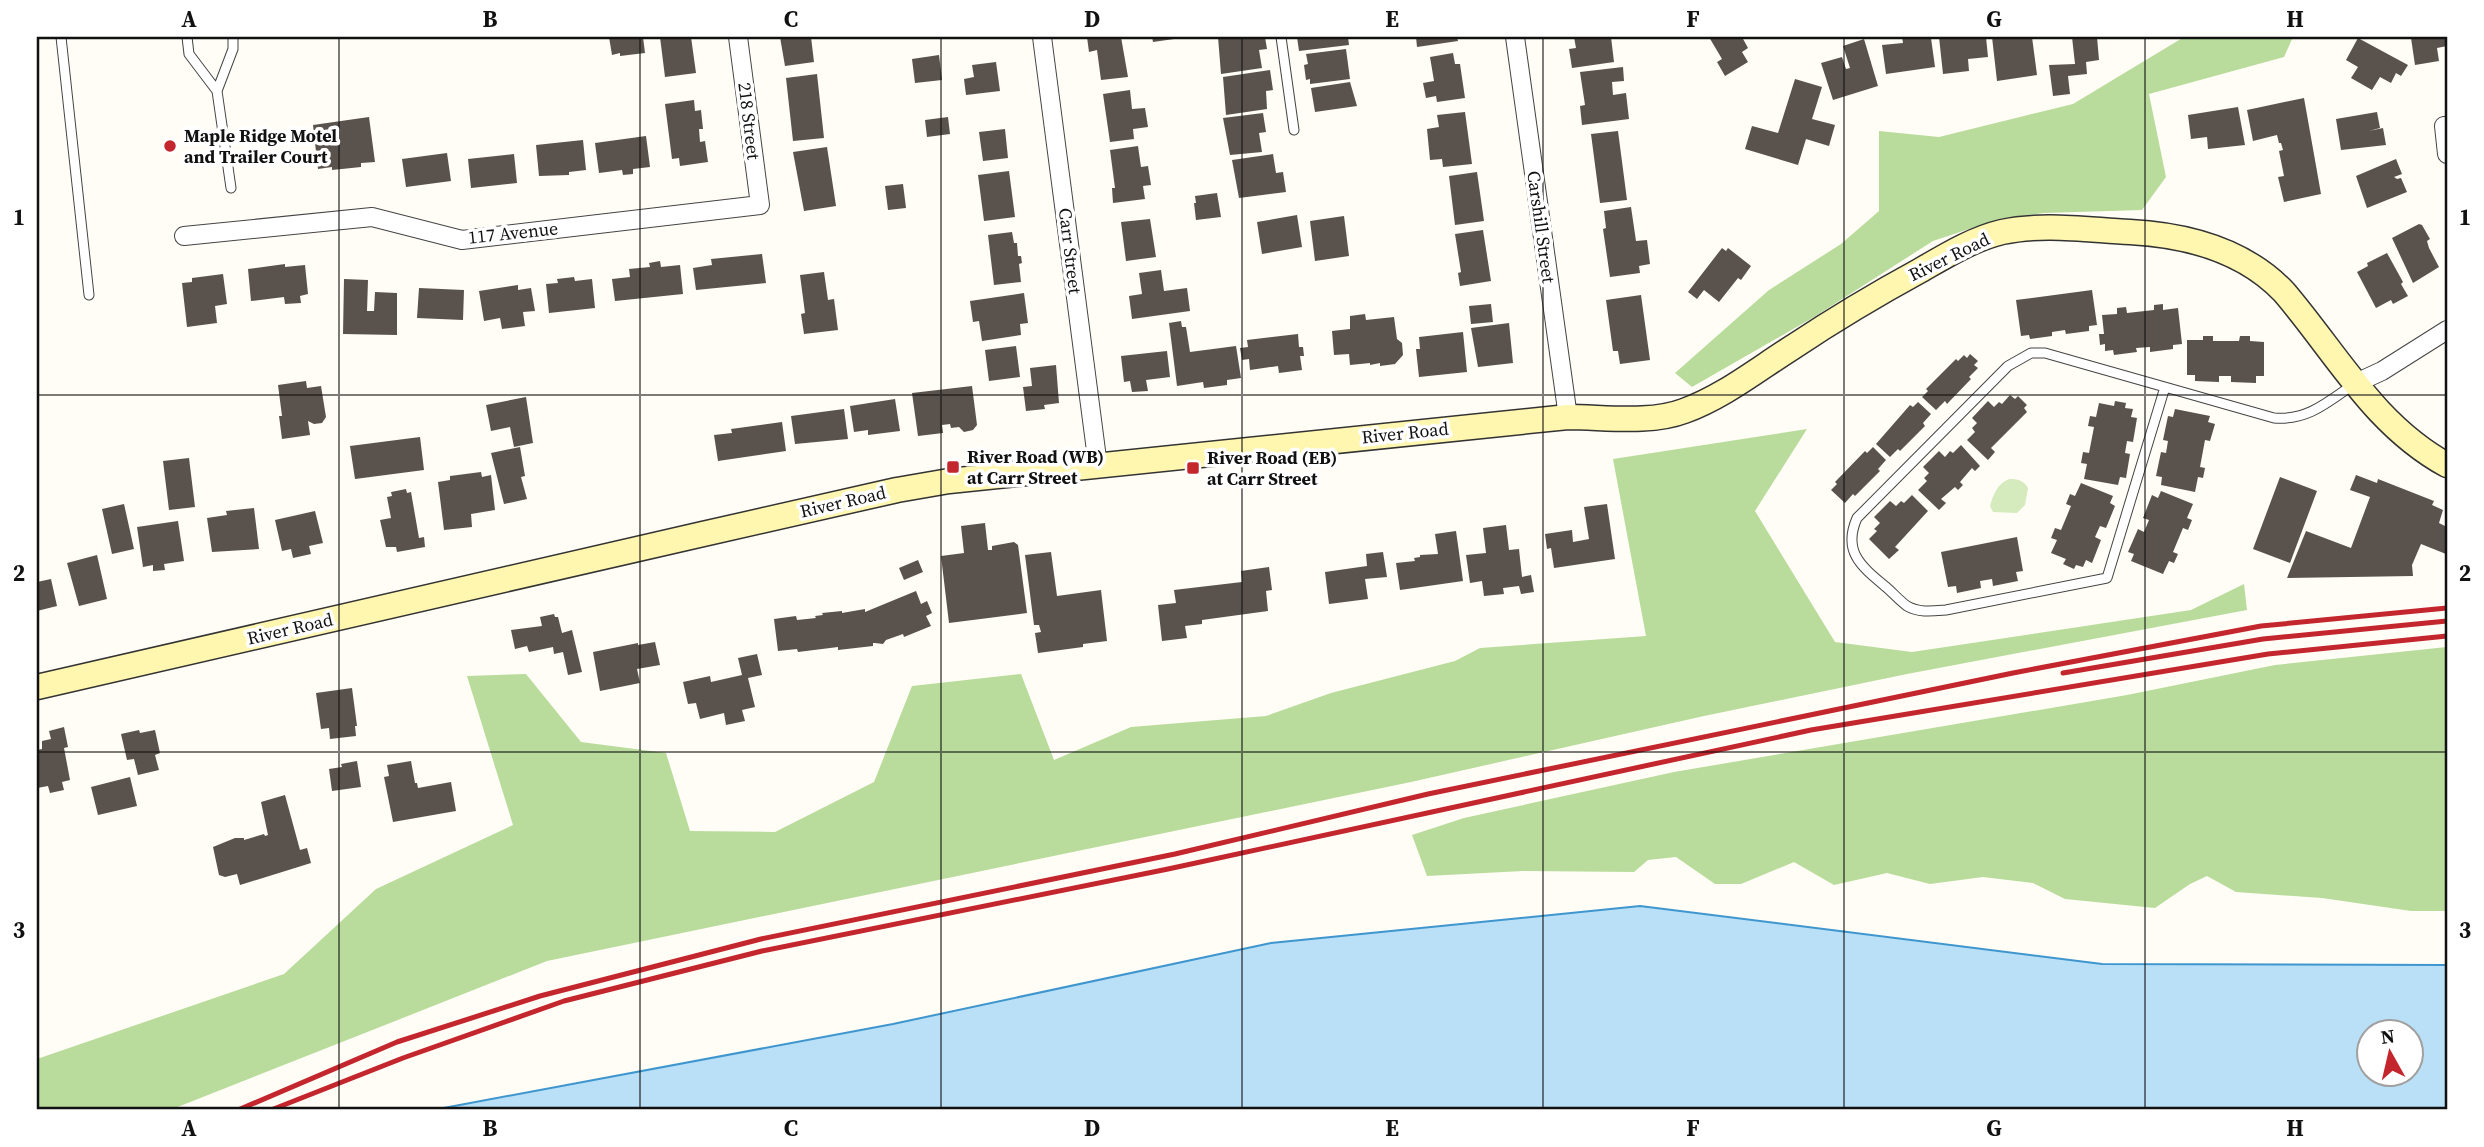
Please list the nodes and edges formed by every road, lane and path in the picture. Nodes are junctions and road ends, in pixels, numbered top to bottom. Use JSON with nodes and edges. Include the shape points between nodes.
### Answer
{"nodes":[{"id":1,"x":61,"y":37,"type":"edge"},
{"id":2,"x":187,"y":37,"type":"edge"},
{"id":3,"x":233,"y":37,"type":"edge"},
{"id":4,"x":738,"y":37,"type":"edge"},
{"id":5,"x":1042,"y":37,"type":"edge"},
{"id":6,"x":1281,"y":37,"type":"edge"},
{"id":7,"x":1515,"y":37,"type":"edge"},
{"id":8,"x":218,"y":91,"type":"junction"},
{"id":9,"x":2444,"y":125,"type":"dead end"},
{"id":10,"x":1294,"y":130,"type":"dead end"},
{"id":11,"x":2447,"y":154,"type":"edge"},
{"id":12,"x":231,"y":188,"type":"dead end"},
{"id":13,"x":760,"y":205,"type":"joint"},
{"id":14,"x":184,"y":236,"type":"dead end"},
{"id":15,"x":89,"y":295,"type":"dead end"},
{"id":16,"x":2447,"y":330,"type":"edge"},
{"id":17,"x":2356,"y":383,"type":"junction"},
{"id":18,"x":2165,"y":387,"type":"junction"},
{"id":19,"x":1568,"y":417,"type":"junction"},
{"id":20,"x":2447,"y":465,"type":"edge"},
{"id":21,"x":1098,"y":466,"type":"junction"},
{"id":22,"x":37,"y":687,"type":"edge"}],
"edges":[{"from":1,"to":15,"type":"lane"},
{"from":2,"to":8,"type":"lane","via":[[189,54]]},
{"from":3,"to":8,"type":"lane"},
{"from":4,"to":13,"type":"street","name":"218 Street"},
{"from":5,"to":21,"type":"street","name":"Carr Street"},
{"from":6,"to":10,"type":"lane"},
{"from":7,"to":19,"type":"street","name":"Carshill Street"},
{"from":8,"to":12,"type":"lane"},
{"from":9,"to":11,"type":"street"},
{"from":13,"to":14,"type":"street","name":"117 Avenue","via":[[462,240],[372,217]]},
{"from":16,"to":17,"type":"street"},
{"from":17,"to":18,"type":"lane","via":[[2315,411],[2287,419]]},
{"from":17,"to":19,"type":"street","name":"River Road","via":[[2284,292],[2242,260],[2171,236],[2035,228],[1990,236],[1956,250],[1851,309],[1699,405],[1648,418]]},
{"from":17,"to":20,"type":"street","name":"River Road","via":[[2383,418]]},
{"from":18,"to":18,"type":"lane","via":[[2045,353],[2019,358],[1857,518],[1851,531],[1860,565],[1909,607],[1926,611],[2106,578]]},
{"from":19,"to":21,"type":"street","name":"River Road"},
{"from":21,"to":22,"type":"street","name":"River Road","via":[[949,481],[897,491]]}]}
